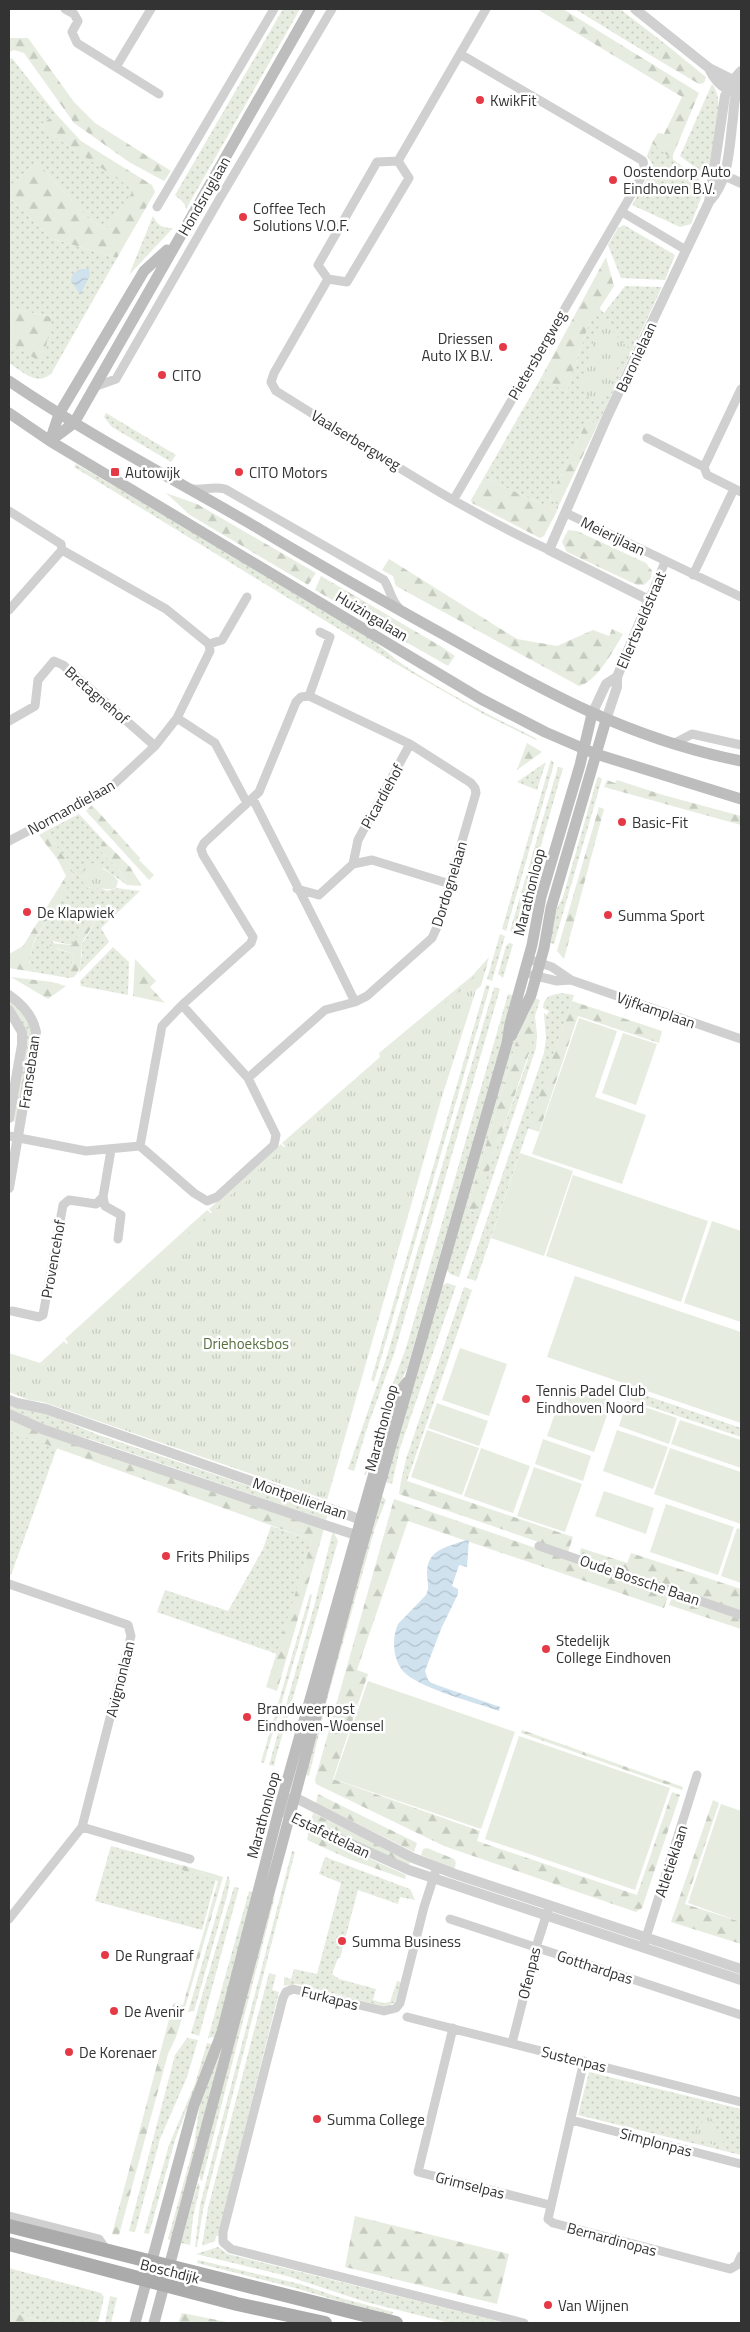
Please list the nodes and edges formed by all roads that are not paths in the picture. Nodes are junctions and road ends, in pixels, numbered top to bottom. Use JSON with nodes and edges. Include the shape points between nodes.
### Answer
{"nodes":[{"id":1,"x":65,"y":9,"type":"edge"},
{"id":2,"x":151,"y":9,"type":"edge"},
{"id":3,"x":274,"y":9,"type":"edge"},
{"id":4,"x":310,"y":9,"type":"edge"},
{"id":5,"x":332,"y":9,"type":"edge"},
{"id":6,"x":486,"y":9,"type":"edge"},
{"id":7,"x":635,"y":9,"type":"edge"},
{"id":8,"x":460,"y":54,"type":"junction"},
{"id":9,"x":116,"y":67,"type":"junction"},
{"id":10,"x":741,"y":71,"type":"edge"},
{"id":11,"x":735,"y":86,"type":"edge"},
{"id":12,"x":159,"y":94,"type":"dead end"},
{"id":13,"x":398,"y":161,"type":"junction"},
{"id":14,"x":715,"y":171,"type":"junction"},
{"id":15,"x":725,"y":175,"type":"junction"},
{"id":16,"x":741,"y":183,"type":"edge"},
{"id":17,"x":709,"y":202,"type":"junction"},
{"id":18,"x":158,"y":207,"type":"dead end"},
{"id":19,"x":622,"y":212,"type":"junction"},
{"id":20,"x":175,"y":244,"type":"junction"},
{"id":21,"x":686,"y":250,"type":"junction"},
{"id":22,"x":328,"y":279,"type":"junction"},
{"id":23,"x":9,"y":381,"type":"edge"},
{"id":24,"x":94,"y":386,"type":"junction"},
{"id":25,"x":740,"y":395,"type":"edge"},
{"id":26,"x":9,"y":413,"type":"edge"},
{"id":27,"x":59,"y":414,"type":"junction"},
{"id":28,"x":74,"y":423,"type":"junction"},
{"id":29,"x":647,"y":438,"type":"dead end"},
{"id":30,"x":50,"y":441,"type":"junction"},
{"id":31,"x":704,"y":467,"type":"junction"},
{"id":32,"x":190,"y":488,"type":"junction"},
{"id":33,"x":738,"y":491,"type":"edge"},
{"id":34,"x":454,"y":499,"type":"junction"},
{"id":35,"x":9,"y":511,"type":"edge"},
{"id":36,"x":566,"y":513,"type":"junction"},
{"id":37,"x":62,"y":550,"type":"junction"},
{"id":38,"x":549,"y":550,"type":"junction"},
{"id":39,"x":665,"y":562,"type":"junction"},
{"id":40,"x":693,"y":574,"type":"junction"},
{"id":41,"x":741,"y":597,"type":"edge"},
{"id":42,"x":247,"y":598,"type":"dead end"},
{"id":43,"x":649,"y":600,"type":"junction"},
{"id":44,"x":9,"y":610,"type":"edge"},
{"id":45,"x":404,"y":612,"type":"junction"},
{"id":46,"x":320,"y":632,"type":"dead end"},
{"id":47,"x":209,"y":644,"type":"junction"},
{"id":48,"x":617,"y":677,"type":"junction"},
{"id":49,"x":309,"y":696,"type":"junction"},
{"id":50,"x":592,"y":714,"type":"junction"},
{"id":51,"x":177,"y":718,"type":"junction"},
{"id":52,"x":606,"y":720,"type":"junction"},
{"id":53,"x":9,"y":721,"type":"edge"},
{"id":54,"x":410,"y":744,"type":"junction"},
{"id":55,"x":673,"y":744,"type":"junction"},
{"id":56,"x":155,"y":746,"type":"junction"},
{"id":57,"x":741,"y":746,"type":"edge"},
{"id":58,"x":584,"y":749,"type":"junction"},
{"id":59,"x":596,"y":754,"type":"junction"},
{"id":60,"x":741,"y":762,"type":"edge"},
{"id":61,"x":741,"y":799,"type":"edge"},
{"id":62,"x":250,"y":801,"type":"junction"},
{"id":63,"x":9,"y":841,"type":"edge"},
{"id":64,"x":357,"y":849,"type":"junction"},
{"id":65,"x":372,"y":860,"type":"junction"},
{"id":66,"x":353,"y":864,"type":"junction"},
{"id":67,"x":450,"y":884,"type":"junction"},
{"id":68,"x":297,"y":889,"type":"junction"},
{"id":69,"x":319,"y":895,"type":"junction"},
{"id":70,"x":310,"y":907,"type":"junction"},
{"id":71,"x":528,"y":959,"type":"junction"},
{"id":72,"x":540,"y":963,"type":"junction"},
{"id":73,"x":524,"y":974,"type":"junction"},
{"id":74,"x":537,"y":976,"type":"junction"},
{"id":75,"x":571,"y":980,"type":"junction"},
{"id":76,"x":9,"y":996,"type":"edge"},
{"id":77,"x":355,"y":1002,"type":"junction"},
{"id":78,"x":182,"y":1005,"type":"junction"},
{"id":79,"x":9,"y":1010,"type":"edge"},
{"id":80,"x":741,"y":1039,"type":"edge"},
{"id":81,"x":507,"y":1043,"type":"junction"},
{"id":82,"x":248,"y":1078,"type":"junction"},
{"id":83,"x":9,"y":1118,"type":"edge"},
{"id":84,"x":14,"y":1136,"type":"edge"},
{"id":85,"x":140,"y":1146,"type":"junction"},
{"id":86,"x":111,"y":1150,"type":"junction"},
{"id":87,"x":9,"y":1188,"type":"edge"},
{"id":88,"x":101,"y":1202,"type":"junction"},
{"id":89,"x":118,"y":1239,"type":"dead end"},
{"id":90,"x":12,"y":1311,"type":"dead end"},
{"id":91,"x":409,"y":1379,"type":"junction"},
{"id":92,"x":9,"y":1400,"type":"edge"},
{"id":93,"x":9,"y":1414,"type":"edge"},
{"id":94,"x":361,"y":1520,"type":"junction"},
{"id":95,"x":362,"y":1533,"type":"junction"},
{"id":96,"x":539,"y":1546,"type":"dead end"},
{"id":97,"x":9,"y":1584,"type":"edge"},
{"id":98,"x":741,"y":1615,"type":"edge"},
{"id":99,"x":697,"y":1775,"type":"dead end"},
{"id":100,"x":294,"y":1798,"type":"junction"},
{"id":101,"x":280,"y":1806,"type":"junction"},
{"id":102,"x":288,"y":1816,"type":"junction"},
{"id":103,"x":82,"y":1826,"type":"junction"},
{"id":104,"x":190,"y":1859,"type":"dead end"},
{"id":105,"x":437,"y":1867,"type":"junction"},
{"id":106,"x":433,"y":1878,"type":"junction"},
{"id":107,"x":548,"y":1910,"type":"junction"},
{"id":108,"x":9,"y":1919,"type":"edge"},
{"id":109,"x":450,"y":1919,"type":"dead end"},
{"id":110,"x":644,"y":1942,"type":"junction"},
{"id":111,"x":536,"y":1947,"type":"junction"},
{"id":112,"x":741,"y":1969,"type":"edge"},
{"id":113,"x":741,"y":1980,"type":"edge"},
{"id":114,"x":741,"y":2015,"type":"edge"},
{"id":115,"x":407,"y":2017,"type":"dead end"},
{"id":116,"x":453,"y":2028,"type":"junction"},
{"id":117,"x":512,"y":2042,"type":"junction"},
{"id":118,"x":584,"y":2061,"type":"junction"},
{"id":119,"x":741,"y":2102,"type":"edge"},
{"id":120,"x":571,"y":2120,"type":"junction"},
{"id":121,"x":741,"y":2164,"type":"edge"},
{"id":122,"x":550,"y":2206,"type":"junction"},
{"id":123,"x":9,"y":2216,"type":"edge"},
{"id":124,"x":9,"y":2226,"type":"edge"},
{"id":125,"x":9,"y":2244,"type":"edge"},
{"id":126,"x":107,"y":2251,"type":"junction"},
{"id":127,"x":741,"y":2256,"type":"edge"},
{"id":128,"x":152,"y":2262,"type":"junction"},
{"id":129,"x":170,"y":2266,"type":"junction"},
{"id":130,"x":146,"y":2281,"type":"junction"},
{"id":131,"x":164,"y":2286,"type":"junction"},
{"id":132,"x":135,"y":2323,"type":"edge"},
{"id":133,"x":154,"y":2323,"type":"edge"},
{"id":134,"x":325,"y":2323,"type":"edge"},
{"id":135,"x":396,"y":2323,"type":"edge"},
{"id":136,"x":524,"y":2323,"type":"edge"}],
"edges":[{"from":1,"to":9,"type":"street","via":[[78,21],[72,32],[76,43]]},
{"from":2,"to":9,"type":"street"},
{"from":3,"to":18,"type":"street"},
{"from":4,"to":20,"type":"main road","name":"Hondsruglaan"},
{"from":5,"to":24,"type":"street","name":"Hondsruglaan","via":[[116,379]]},
{"from":6,"to":8,"type":"street"},
{"from":7,"to":11,"type":"street"},
{"from":8,"to":13,"type":"street"},
{"from":8,"to":19,"type":"street","name":"Pietersbergweg","via":[[643,161],[645,171]]},
{"from":9,"to":12,"type":"street"},
{"from":10,"to":11,"type":"street"},
{"from":11,"to":14,"type":"street","name":"Baronielaan"},
{"from":11,"to":15,"type":"street","name":"Baronielaan"},
{"from":13,"to":22,"type":"street","via":[[378,162],[318,265]]},
{"from":13,"to":22,"type":"street","via":[[409,178],[400,194],[347,282]]},
{"from":14,"to":15,"type":"street"},
{"from":14,"to":17,"type":"street","name":"Baronielaan"},
{"from":15,"to":16,"type":"street"},
{"from":15,"to":17,"type":"street","name":"Baronielaan","via":[[719,191]]},
{"from":17,"to":21,"type":"street","name":"Baronielaan"},
{"from":19,"to":21,"type":"street"},
{"from":19,"to":34,"type":"street","name":"Pietersbergweg"},
{"from":20,"to":24,"type":"main road","name":"Hondsruglaan"},
{"from":20,"to":27,"type":"main road","name":"Hondsruglaan","via":[[144,271]]},
{"from":21,"to":36,"type":"street","name":"Baronielaan","via":[[607,417]]},
{"from":22,"to":34,"type":"street","name":"Vaalserbergweg","via":[[271,382],[276,390]]},
{"from":23,"to":27,"type":"main road","name":"Huizingalaan"},
{"from":24,"to":28,"type":"main road","name":"Hondsruglaan"},
{"from":25,"to":31,"type":"street"},
{"from":26,"to":30,"type":"main road","name":"Huizingalaan"},
{"from":27,"to":28,"type":"main road","name":"Huizingalaan"},
{"from":27,"to":30,"type":"main road","name":"Hondsruglaan"},
{"from":28,"to":30,"type":"main road","name":"Hondsruglaan"},
{"from":28,"to":32,"type":"main road","name":"Huizingalaan"},
{"from":29,"to":31,"type":"street"},
{"from":30,"to":58,"type":"main road","name":"Huizingalaan","via":[[481,699]]},
{"from":31,"to":33,"type":"street","via":[[706,475]]},
{"from":32,"to":45,"type":"main road","name":"Huizingalaan"},
{"from":32,"to":45,"type":"street","name":"Huizingalaan","via":[[203,490],[215,486],[225,489],[384,580],[394,603]]},
{"from":33,"to":40,"type":"street"},
{"from":34,"to":38,"type":"street","name":"Vaalserbergweg"},
{"from":35,"to":37,"type":"street","via":[[61,544]]},
{"from":36,"to":38,"type":"street"},
{"from":36,"to":39,"type":"street","name":"Meierijlaan"},
{"from":37,"to":44,"type":"street"},
{"from":37,"to":47,"type":"street","via":[[166,609]]},
{"from":38,"to":43,"type":"street","name":"Vaalserbergweg"},
{"from":39,"to":40,"type":"street","name":"Meierijlaan"},
{"from":39,"to":43,"type":"street","name":"Ellertsveldstraat"},
{"from":40,"to":41,"type":"street","name":"Meierijlaan"},
{"from":42,"to":47,"type":"street","via":[[222,640]]},
{"from":43,"to":48,"type":"street","name":"Ellertsveldstraat"},
{"from":45,"to":50,"type":"main road","name":"Huizingalaan","via":[[533,685]]},
{"from":46,"to":49,"type":"street","via":[[330,638]]},
{"from":47,"to":51,"type":"street","name":"Normandielaan","via":[[210,651]]},
{"from":48,"to":50,"type":"street","name":"Ellertsveldstraat","via":[[606,684]]},
{"from":48,"to":52,"type":"street","name":"Ellertsveldstraat"},
{"from":49,"to":54,"type":"street","name":"Dordognelaan"},
{"from":49,"to":62,"type":"street","via":[[296,702],[259,792]]},
{"from":50,"to":52,"type":"main road","name":"Huizingalaan"},
{"from":50,"to":58,"type":"main road","name":"Marathonloop"},
{"from":51,"to":56,"type":"street","name":"Normandielaan"},
{"from":51,"to":62,"type":"street","via":[[215,743]]},
{"from":52,"to":55,"type":"main road","name":"Huizingalaan"},
{"from":52,"to":59,"type":"main road","name":"Marathonloop"},
{"from":53,"to":56,"type":"street","name":"Bretagnehof","via":[[35,706],[38,680],[54,661],[63,664]]},
{"from":54,"to":64,"type":"street","name":"Picardiehof","via":[[358,840]]},
{"from":54,"to":67,"type":"street","name":"Dordognelaan","via":[[475,788]]},
{"from":55,"to":57,"type":"street","via":[[692,734]]},
{"from":55,"to":60,"type":"main road","name":"Huizingalaan"},
{"from":56,"to":63,"type":"street","name":"Normandielaan","via":[[110,788]]},
{"from":58,"to":59,"type":"main road","name":"Huizingalaan"},
{"from":58,"to":71,"type":"main road","name":"Marathonloop","via":[[541,897]]},
{"from":59,"to":61,"type":"main road","name":"Huizingalaan"},
{"from":59,"to":72,"type":"main road","name":"Marathonloop","via":[[551,908]]},
{"from":62,"to":68,"type":"street"},
{"from":62,"to":78,"type":"street","via":[[204,842],[201,849],[253,937],[251,943]]},
{"from":64,"to":65,"type":"street"},
{"from":64,"to":66,"type":"street","name":"Picardiehof"},
{"from":65,"to":66,"type":"street"},
{"from":65,"to":67,"type":"street"},
{"from":66,"to":69,"type":"street"},
{"from":67,"to":77,"type":"street","name":"Dordognelaan","via":[[432,938],[368,996]]},
{"from":68,"to":69,"type":"street"},
{"from":68,"to":70,"type":"street"},
{"from":69,"to":70,"type":"street"},
{"from":70,"to":77,"type":"street"},
{"from":71,"to":72,"type":"street","name":"Vijfkamplaan"},
{"from":71,"to":73,"type":"main road","name":"Marathonloop"},
{"from":72,"to":74,"type":"main road","name":"Marathonloop"},
{"from":72,"to":75,"type":"street","name":"Vijfkamplaan"},
{"from":73,"to":74,"type":"street","name":"Vijfkamplaan"},
{"from":73,"to":81,"type":"main road","name":"Marathonloop"},
{"from":74,"to":75,"type":"street","name":"Vijfkamplaan"},
{"from":74,"to":81,"type":"main road","name":"Marathonloop","via":[[526,1008]]},
{"from":75,"to":80,"type":"street","name":"Vijfkamplaan"},
{"from":76,"to":84,"type":"street","name":"Fransebaan","via":[[24,1007],[34,1022],[36,1032]]},
{"from":77,"to":82,"type":"street","name":"Dordognelaan","via":[[325,1010]]},
{"from":78,"to":82,"type":"street"},
{"from":78,"to":85,"type":"street","via":[[162,1026]]},
{"from":79,"to":83,"type":"street","name":"Fransebaan","via":[[22,1032]]},
{"from":81,"to":91,"type":"main road","name":"Marathonloop"},
{"from":82,"to":85,"type":"street","via":[[276,1140],[217,1197],[207,1201],[200,1198]]},
{"from":84,"to":86,"type":"street","via":[[86,1151]]},
{"from":84,"to":87,"type":"street","name":"Fransebaan"},
{"from":85,"to":86,"type":"street"},
{"from":86,"to":88,"type":"street"},
{"from":88,"to":89,"type":"street","via":[[121,1215]]},
{"from":88,"to":90,"type":"street","name":"Provencehof","via":[[69,1200],[62,1205],[43,1315]]},
{"from":91,"to":94,"type":"main road","name":"Marathonloop","via":[[393,1408]]},
{"from":91,"to":95,"type":"main road","name":"Marathonloop","via":[[408,1393]]},
{"from":92,"to":94,"type":"street","name":"Montpellierlaan","via":[[46,1409]]},
{"from":93,"to":95,"type":"street","name":"Montpellierlaan","via":[[42,1430]]},
{"from":94,"to":95,"type":"main road","name":"Marathonloop"},
{"from":95,"to":100,"type":"main road","name":"Marathonloop"},
{"from":95,"to":101,"type":"main road","name":"Marathonloop"},
{"from":96,"to":98,"type":"street","name":"Oude Bossche Baan"},
{"from":97,"to":103,"type":"street","name":"Avignonlaan","via":[[128,1625],[131,1630]]},
{"from":99,"to":110,"type":"street","name":"Atletieklaan"},
{"from":100,"to":101,"type":"street","name":"Estafettelaan"},
{"from":100,"to":102,"type":"main road","name":"Marathonloop"},
{"from":100,"to":105,"type":"street","name":"Estafettelaan"},
{"from":101,"to":102,"type":"street","name":"Estafettelaan"},
{"from":101,"to":128,"type":"main road","name":"Marathonloop","via":[[222,2032],[194,2105]]},
{"from":102,"to":106,"type":"street","name":"Estafettelaan","via":[[382,1859]]},
{"from":102,"to":129,"type":"main road","name":"Marathonloop"},
{"from":103,"to":104,"type":"street"},
{"from":103,"to":108,"type":"street","name":"Avignonlaan"},
{"from":105,"to":106,"type":"street","name":"Furkapas"},
{"from":105,"to":107,"type":"street","name":"Estafettelaan"},
{"from":106,"to":107,"type":"street","name":"Estafettelaan"},
{"from":106,"to":136,"type":"street","name":"Furkapas","via":[[396,2008],[384,2011],[293,1989],[286,1992],[223,2242],[231,2249]]},
{"from":107,"to":110,"type":"street","name":"Estafettelaan"},
{"from":107,"to":111,"type":"street","name":"Ofenpas"},
{"from":109,"to":111,"type":"street","name":"Gotthardpas"},
{"from":110,"to":112,"type":"street","name":"Estafettelaan"},
{"from":110,"to":113,"type":"street","name":"Estafettelaan"},
{"from":111,"to":114,"type":"street","name":"Gotthardpas"},
{"from":111,"to":117,"type":"street","name":"Ofenpas"},
{"from":115,"to":116,"type":"street","name":"Sustenpas"},
{"from":116,"to":117,"type":"street","name":"Sustenpas"},
{"from":116,"to":122,"type":"street","name":"Grimselpas","via":[[418,2172]]},
{"from":117,"to":118,"type":"street","name":"Sustenpas"},
{"from":118,"to":119,"type":"street","name":"Sustenpas"},
{"from":118,"to":120,"type":"street"},
{"from":120,"to":121,"type":"street","name":"Simplonpas"},
{"from":120,"to":122,"type":"street"},
{"from":122,"to":127,"type":"street","name":"Bernardinopas","via":[[548,2219],[553,2223],[624,2242],[730,2269],[737,2266]]},
{"from":123,"to":126,"type":"street","name":"Boschdijk","via":[[99,2239]]},
{"from":124,"to":126,"type":"main road","name":"Boschdijk"},
{"from":125,"to":130,"type":"main road","name":"Boschdijk"},
{"from":126,"to":128,"type":"main road","name":"Boschdijk"},
{"from":128,"to":129,"type":"main road","name":"Boschdijk"},
{"from":128,"to":130,"type":"main road","name":"Marathonloop"},
{"from":129,"to":131,"type":"main road","name":"Marathonloop"},
{"from":129,"to":135,"type":"main road","name":"Boschdijk"},
{"from":130,"to":131,"type":"main road","name":"Boschdijk"},
{"from":130,"to":132,"type":"main road","name":"Marathonloop"},
{"from":131,"to":133,"type":"main road","name":"Marathonloop"},
{"from":131,"to":134,"type":"main road","name":"Boschdijk"}]}
